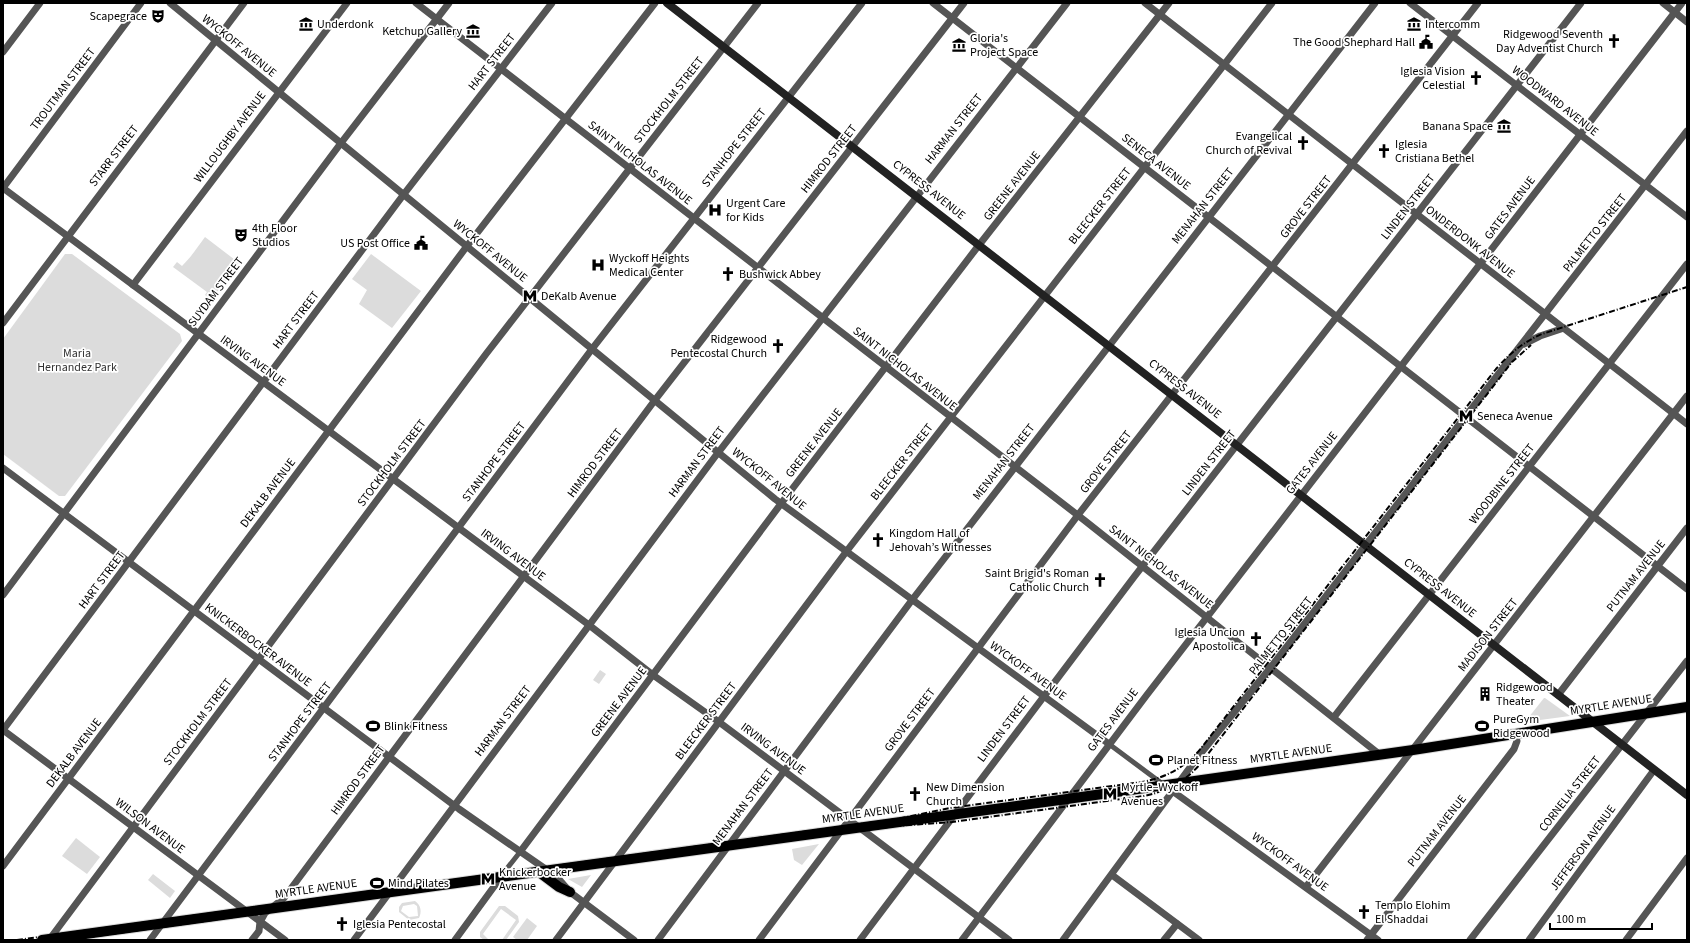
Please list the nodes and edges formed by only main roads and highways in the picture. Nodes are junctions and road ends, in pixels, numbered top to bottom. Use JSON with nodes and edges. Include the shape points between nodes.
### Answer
{"nodes":[{"id":1,"x":667,"y":3,"type":"edge"},
{"id":2,"x":1687,"y":707,"type":"edge"},
{"id":3,"x":1592,"y":721,"type":"junction"},
{"id":4,"x":1687,"y":795,"type":"edge"},
{"id":5,"x":544,"y":871,"type":"junction"},
{"id":6,"x":570,"y":892,"type":"road end"},
{"id":7,"x":47,"y":940,"type":"edge"}],
"edges":[{"from":1,"to":3,"type":"main road","name":"CYPRESS AVENUE"},
{"from":2,"to":3,"type":"main road","name":"MYRTLE AVENUE"},
{"from":3,"to":4,"type":"main road","name":"CYPRESS AVENUE"},
{"from":3,"to":5,"type":"main road","name":"MYRTLE AVENUE","via":[[1412,750]]},
{"from":5,"to":6,"type":"main road","via":[[559,887]]},
{"from":5,"to":7,"type":"main road","name":"MYRTLE AVENUE"}]}
